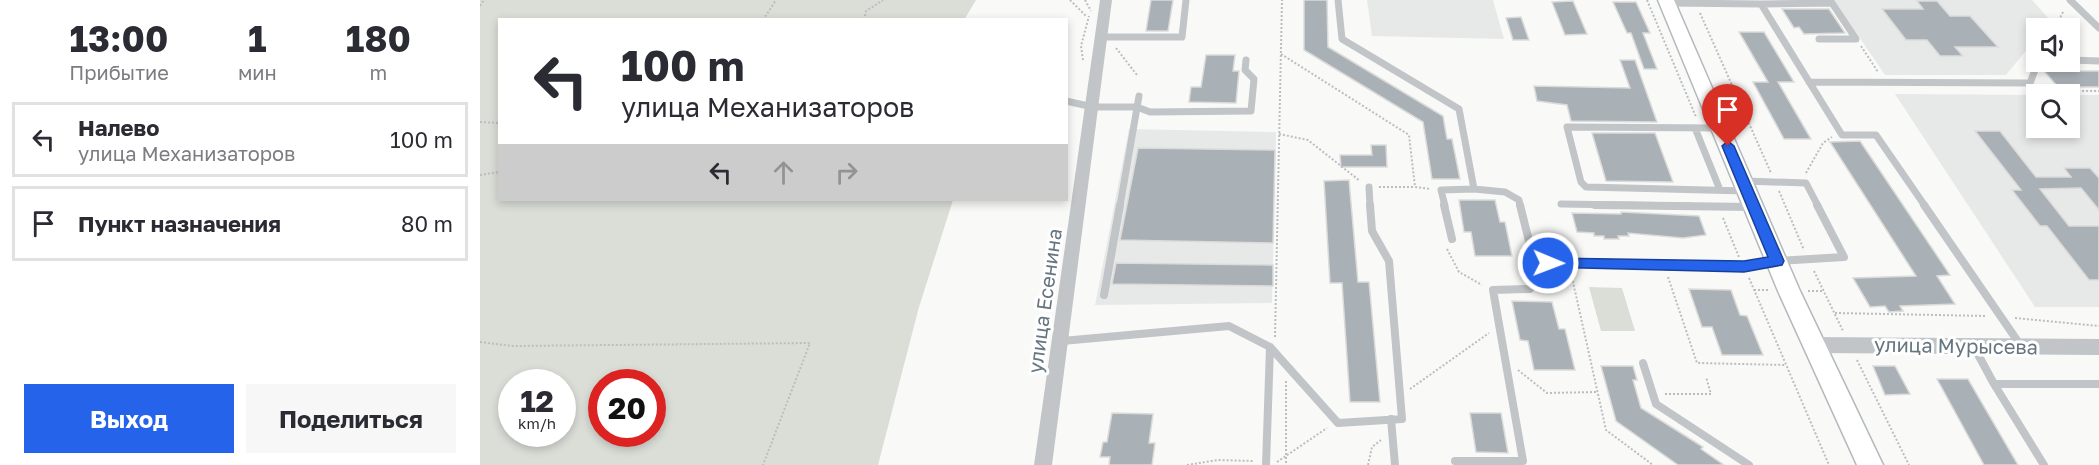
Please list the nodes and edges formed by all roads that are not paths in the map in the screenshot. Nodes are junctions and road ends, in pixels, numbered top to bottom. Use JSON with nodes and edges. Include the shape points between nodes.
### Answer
{"nodes":[{"id":1,"x":1106,"y":0,"type":"edge"},
{"id":2,"x":1186,"y":0,"type":"edge"},
{"id":3,"x":1338,"y":0,"type":"edge"},
{"id":4,"x":2070,"y":0,"type":"edge"},
{"id":5,"x":1660,"y":1,"type":"edge"},
{"id":6,"x":1785,"y":1,"type":"edge"},
{"id":7,"x":1831,"y":1,"type":"edge"},
{"id":8,"x":1761,"y":4,"type":"junction"},
{"id":9,"x":2099,"y":28,"type":"edge"},
{"id":10,"x":1104,"y":35,"type":"junction"},
{"id":11,"x":1819,"y":39,"type":"dead end"},
{"id":12,"x":1246,"y":60,"type":"dead end"},
{"id":13,"x":2080,"y":60,"type":"edge"},
{"id":14,"x":2099,"y":61,"type":"edge"},
{"id":15,"x":2034,"y":72,"type":"edge"},
{"id":16,"x":1809,"y":82,"type":"junction"},
{"id":17,"x":1139,"y":96,"type":"dead end"},
{"id":18,"x":1068,"y":101,"type":"edge"},
{"id":19,"x":1093,"y":107,"type":"junction"},
{"id":20,"x":1137,"y":107,"type":"junction"},
{"id":21,"x":1705,"y":128,"type":"junction"},
{"id":22,"x":1369,"y":187,"type":"road end"},
{"id":23,"x":1474,"y":189,"type":"junction"},
{"id":24,"x":1720,"y":190,"type":"junction"},
{"id":25,"x":1748,"y":193,"type":"junction"},
{"id":26,"x":1561,"y":204,"type":"dead end"},
{"id":27,"x":1452,"y":239,"type":"road end"},
{"id":28,"x":1777,"y":261,"type":"junction"},
{"id":29,"x":1548,"y":263,"type":"junction"},
{"id":30,"x":1104,"y":295,"type":"dead end"},
{"id":31,"x":1062,"y":341,"type":"junction"},
{"id":32,"x":1813,"y":345,"type":"junction"},
{"id":33,"x":1270,"y":347,"type":"junction"},
{"id":34,"x":1974,"y":347,"type":"junction"},
{"id":35,"x":2099,"y":347,"type":"edge"},
{"id":36,"x":2023,"y":348,"type":"junction"},
{"id":37,"x":1643,"y":363,"type":"dead end"},
{"id":38,"x":1994,"y":384,"type":"junction"},
{"id":39,"x":2099,"y":384,"type":"edge"},
{"id":40,"x":1390,"y":419,"type":"junction"},
{"id":41,"x":1455,"y":461,"type":"dead end"},
{"id":42,"x":1267,"y":463,"type":"edge"},
{"id":43,"x":1043,"y":465,"type":"edge"},
{"id":44,"x":1395,"y":465,"type":"edge"},
{"id":45,"x":1749,"y":465,"type":"edge"},
{"id":46,"x":1870,"y":465,"type":"edge"},
{"id":47,"x":2044,"y":465,"type":"edge"}],
"edges":[{"from":1,"to":10,"type":"street","name":"улица Есенина"},
{"from":2,"to":10,"type":"lane","via":[[1182,37]]},
{"from":3,"to":23,"type":"lane","via":[[1342,39],[1459,108]]},
{"from":4,"to":9,"type":"lane"},
{"from":5,"to":8,"type":"lane"},
{"from":5,"to":21,"type":"main road"},
{"from":6,"to":7,"type":"lane"},
{"from":6,"to":8,"type":"lane"},
{"from":7,"to":11,"type":"lane","via":[[1856,39]]},
{"from":8,"to":16,"type":"lane"},
{"from":10,"to":19,"type":"street","name":"улица Есенина"},
{"from":12,"to":20,"type":"lane","via":[[1245,70],[1254,79],[1251,111],[1150,112]]},
{"from":13,"to":14,"type":"lane"},
{"from":15,"to":16,"type":"lane","via":[[2030,83]]},
{"from":16,"to":36,"type":"lane","via":[[1842,135],[1876,135]]},
{"from":17,"to":20,"type":"lane"},
{"from":18,"to":19,"type":"lane"},
{"from":19,"to":20,"type":"lane"},
{"from":19,"to":31,"type":"street","name":"улица Есенина"},
{"from":20,"to":30,"type":"lane"},
{"from":21,"to":24,"type":"lane"},
{"from":21,"to":24,"type":"lane","via":[[1567,127],[1581,182],[1586,187]]},
{"from":21,"to":25,"type":"main road"},
{"from":22,"to":40,"type":"lane","via":[[1372,231],[1389,261],[1402,419]]},
{"from":23,"to":27,"type":"lane","via":[[1441,190]]},
{"from":23,"to":29,"type":"lane","via":[[1505,192],[1519,200],[1532,253]]},
{"from":24,"to":25,"type":"lane"},
{"from":25,"to":26,"type":"lane","via":[[1718,207]]},
{"from":25,"to":28,"type":"main road"},
{"from":25,"to":28,"type":"lane","via":[[1775,181],[1806,183],[1844,257]]},
{"from":28,"to":29,"type":"lane","via":[[1744,267]]},
{"from":28,"to":32,"type":"main road"},
{"from":29,"to":41,"type":"lane","via":[[1530,290],[1493,290],[1523,461]]},
{"from":31,"to":33,"type":"lane","via":[[1229,326]]},
{"from":31,"to":43,"type":"street","name":"улица Есенина"},
{"from":32,"to":34,"type":"street","name":"улица Мурысева"},
{"from":32,"to":46,"type":"main road"},
{"from":33,"to":40,"type":"lane","via":[[1338,423]]},
{"from":33,"to":42,"type":"lane"},
{"from":34,"to":36,"type":"street","name":"улица Мурысева"},
{"from":34,"to":38,"type":"lane"},
{"from":35,"to":36,"type":"street","name":"улица Мурысева"},
{"from":37,"to":45,"type":"lane","via":[[1656,404]]},
{"from":38,"to":39,"type":"lane"},
{"from":38,"to":47,"type":"lane"},
{"from":40,"to":44,"type":"lane"}]}
